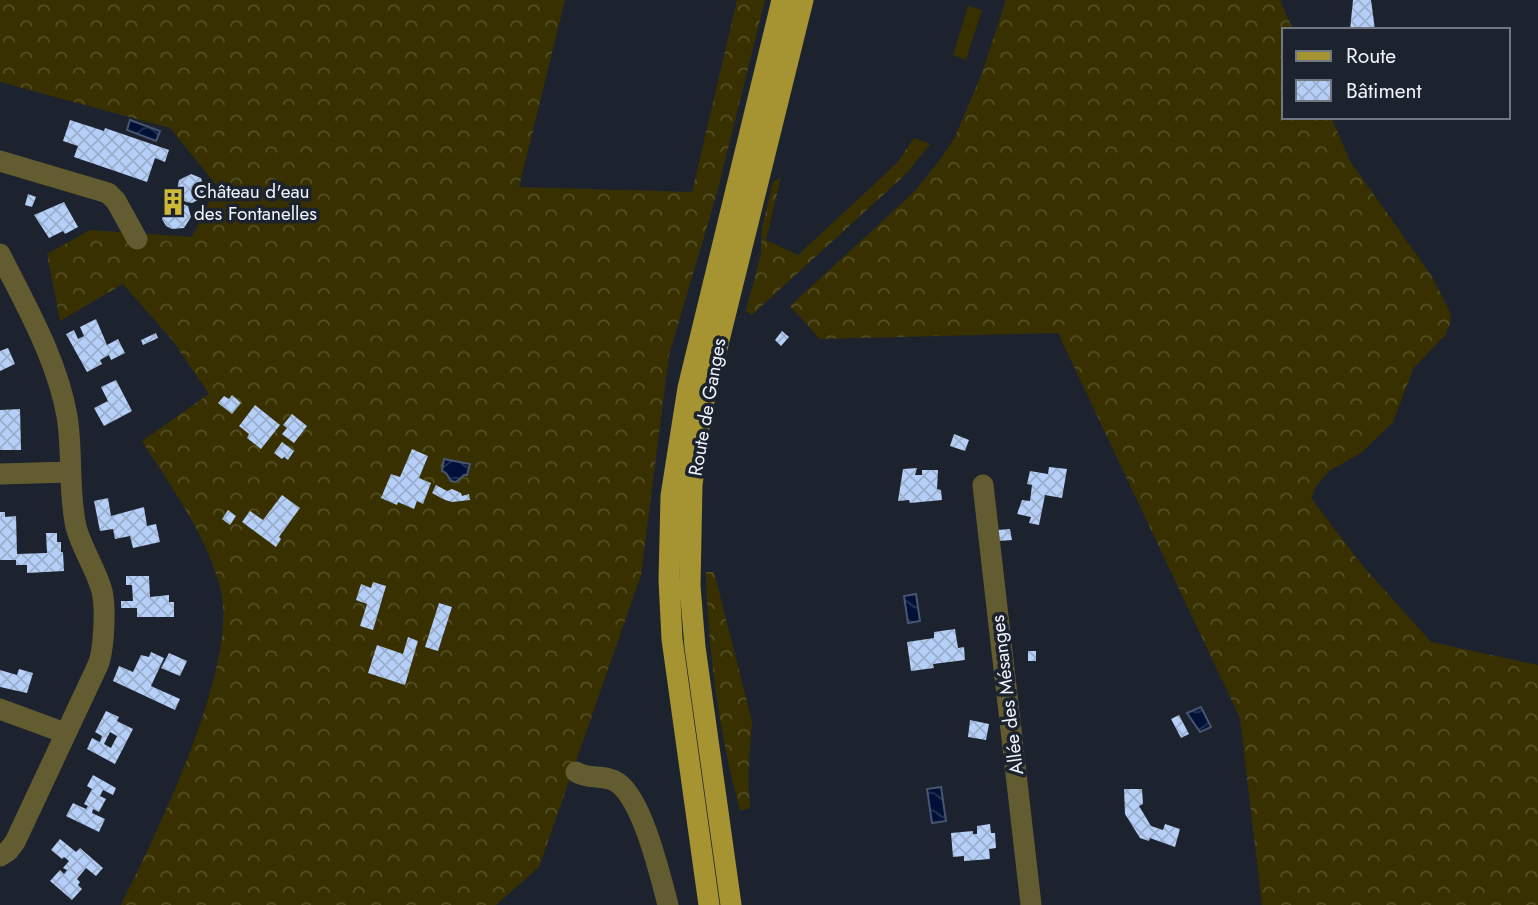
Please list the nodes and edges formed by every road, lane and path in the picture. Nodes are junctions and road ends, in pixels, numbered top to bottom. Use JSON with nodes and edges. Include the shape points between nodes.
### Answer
{"nodes":[{"id":1,"x":782,"y":0,"type":"edge"},
{"id":2,"x":803,"y":0,"type":"edge"},
{"id":3,"x":0,"y":161,"type":"edge"},
{"id":4,"x":137,"y":239,"type":"dead end"},
{"id":5,"x":0,"y":254,"type":"edge"},
{"id":6,"x":69,"y":472,"type":"junction"},
{"id":7,"x":0,"y":474,"type":"edge"},
{"id":8,"x":983,"y":485,"type":"dead end"},
{"id":9,"x":0,"y":709,"type":"edge"},
{"id":10,"x":65,"y":733,"type":"junction"},
{"id":11,"x":576,"y":772,"type":"dead end"},
{"id":12,"x":0,"y":856,"type":"edge"},
{"id":13,"x":668,"y":905,"type":"edge"},
{"id":14,"x":709,"y":905,"type":"edge"},
{"id":15,"x":731,"y":905,"type":"edge"},
{"id":16,"x":1031,"y":905,"type":"edge"}],
"edges":[{"from":1,"to":14,"type":"main road","name":"Route de Ganges","via":[[688,388],[671,496],[672,639]]},
{"from":2,"to":15,"type":"main road","name":"Route de Ganges","via":[[701,413],[692,485],[690,586],[695,647]]},
{"from":3,"to":4,"type":"street","via":[[108,193]]},
{"from":5,"to":6,"type":"street","via":[[55,371],[66,414]]},
{"from":6,"to":7,"type":"street"},
{"from":6,"to":10,"type":"street","via":[[77,530],[102,592],[103,611],[101,657]]},
{"from":8,"to":16,"type":"street","name":"Allée des Mésanges"},
{"from":9,"to":10,"type":"street"},
{"from":10,"to":12,"type":"street","via":[[15,842]]},
{"from":11,"to":13,"type":"street","via":[[611,779],[629,795]]}]}
